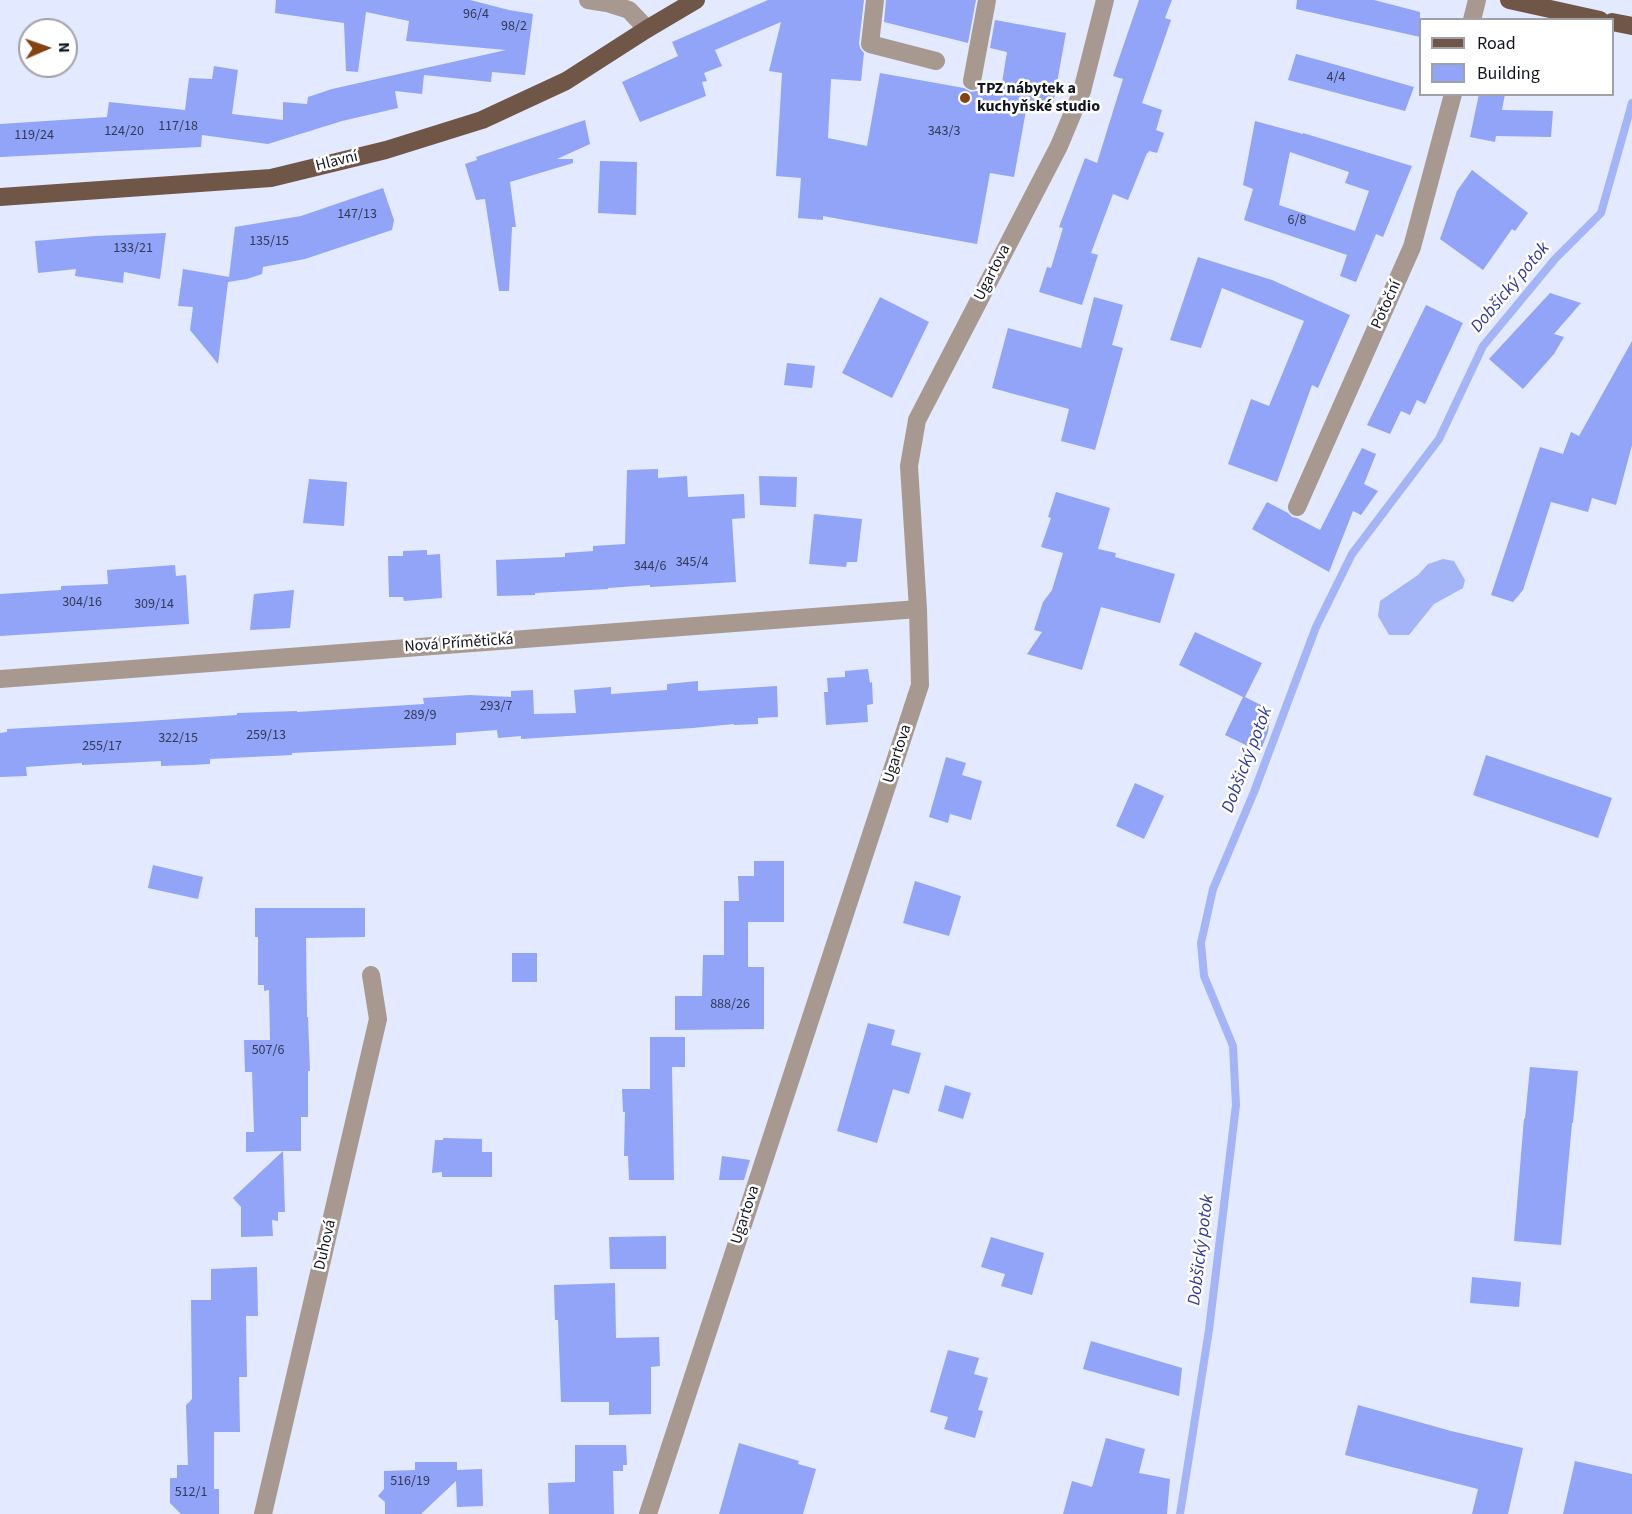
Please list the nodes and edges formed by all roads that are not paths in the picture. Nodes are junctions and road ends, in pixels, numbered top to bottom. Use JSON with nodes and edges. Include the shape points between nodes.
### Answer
{"nodes":[{"id":1,"x":588,"y":0,"type":"edge"},
{"id":2,"x":696,"y":0,"type":"edge"},
{"id":3,"x":874,"y":0,"type":"edge"},
{"id":4,"x":987,"y":0,"type":"edge"},
{"id":5,"x":1105,"y":0,"type":"edge"},
{"id":6,"x":1477,"y":0,"type":"edge"},
{"id":7,"x":1509,"y":0,"type":"edge"},
{"id":8,"x":1472,"y":18,"type":"edge"},
{"id":9,"x":1591,"y":18,"type":"edge"},
{"id":10,"x":1614,"y":22,"type":"edge"},
{"id":11,"x":1632,"y":26,"type":"edge"},
{"id":12,"x":647,"y":29,"type":"junction"},
{"id":13,"x":936,"y":61,"type":"dead end"},
{"id":14,"x":972,"y":81,"type":"dead end"},
{"id":15,"x":1451,"y":96,"type":"edge"},
{"id":16,"x":0,"y":197,"type":"edge"},
{"id":17,"x":1297,"y":507,"type":"dead end"},
{"id":18,"x":918,"y":609,"type":"junction"},
{"id":19,"x":0,"y":679,"type":"edge"},
{"id":20,"x":371,"y":975,"type":"dead end"},
{"id":21,"x":263,"y":1514,"type":"edge"},
{"id":22,"x":648,"y":1514,"type":"edge"}],
"edges":[{"from":1,"to":12,"type":"street","via":[[628,10]]},
{"from":2,"to":12,"type":"main road","name":"Hlavní"},
{"from":3,"to":13,"type":"street","via":[[870,44]]},
{"from":4,"to":14,"type":"street"},
{"from":5,"to":18,"type":"street","name":"Ugartova","via":[[1082,91],[1059,146],[917,420],[909,466]]},
{"from":6,"to":8,"type":"street"},
{"from":7,"to":9,"type":"main road"},
{"from":10,"to":11,"type":"main road"},
{"from":12,"to":16,"type":"main road","name":"Hlavní","via":[[556,86],[482,120],[386,150],[271,178]]},
{"from":15,"to":17,"type":"street","name":"Potoční","via":[[1412,247]]},
{"from":18,"to":19,"type":"street","name":"Nová Přímětická"},
{"from":18,"to":22,"type":"street","name":"Ugartova","via":[[920,685]]},
{"from":20,"to":21,"type":"street","name":"Duhová","via":[[378,1019]]}]}
